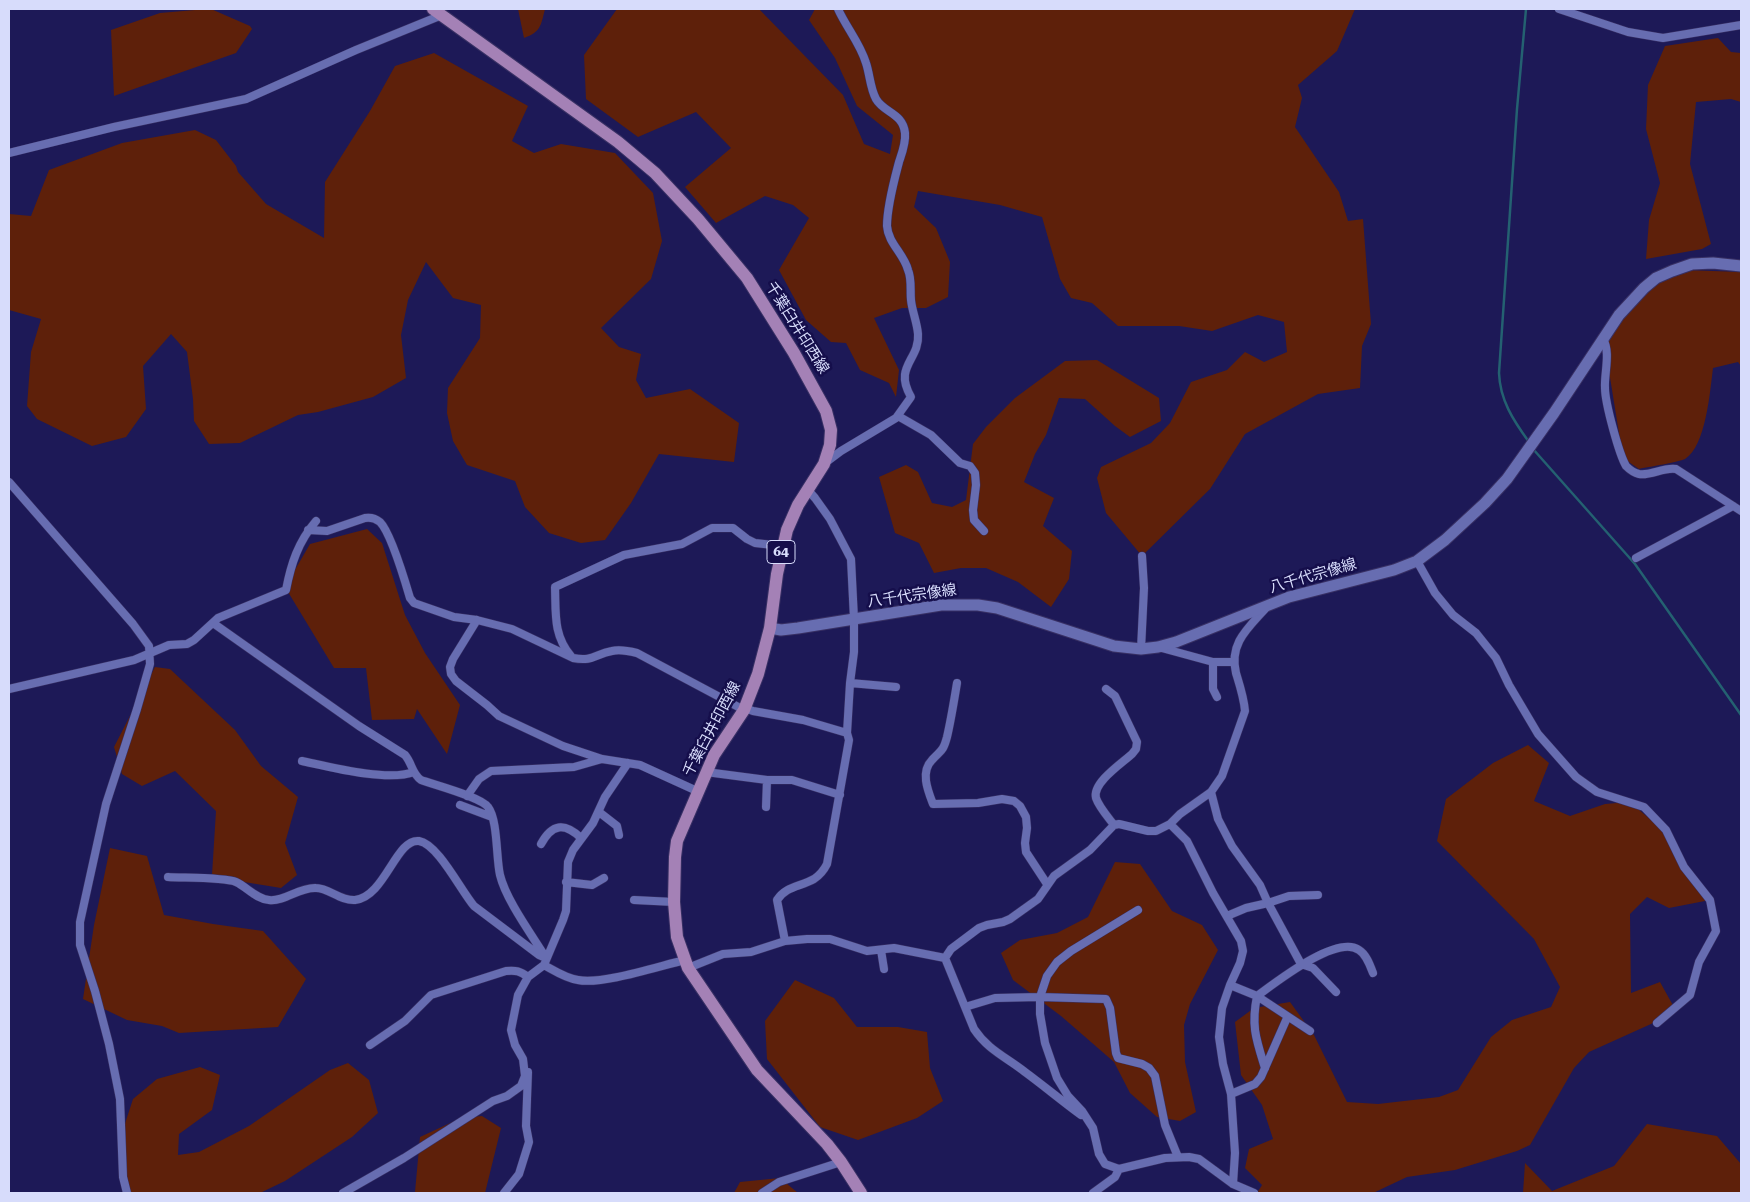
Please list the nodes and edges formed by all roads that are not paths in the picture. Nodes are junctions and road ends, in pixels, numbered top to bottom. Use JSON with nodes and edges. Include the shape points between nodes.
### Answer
{"nodes":[{"id":1,"x":838,"y":9,"type":"edge"},
{"id":2,"x":1559,"y":9,"type":"edge"},
{"id":3,"x":438,"y":12,"type":"edge"},
{"id":4,"x":1741,"y":26,"type":"edge"},
{"id":5,"x":9,"y":153,"type":"edge"},
{"id":6,"x":1741,"y":266,"type":"edge"},
{"id":7,"x":1603,"y":339,"type":"junction"},
{"id":8,"x":898,"y":416,"type":"junction"},
{"id":9,"x":824,"y":464,"type":"junction"},
{"id":10,"x":9,"y":482,"type":"edge"},
{"id":11,"x":808,"y":490,"type":"junction"},
{"id":12,"x":1733,"y":506,"type":"junction"},
{"id":13,"x":1741,"y":510,"type":"edge"},
{"id":14,"x":316,"y":521,"type":"dead end"},
{"id":15,"x":308,"y":530,"type":"junction"},
{"id":16,"x":984,"y":531,"type":"dead end"},
{"id":17,"x":782,"y":546,"type":"junction"},
{"id":18,"x":1142,"y":556,"type":"dead end"},
{"id":19,"x":1636,"y":558,"type":"dead end"},
{"id":20,"x":1417,"y":560,"type":"junction"},
{"id":21,"x":1269,"y":604,"type":"junction"},
{"id":22,"x":854,"y":619,"type":"junction"},
{"id":23,"x":477,"y":620,"type":"junction"},
{"id":24,"x":213,"y":623,"type":"junction"},
{"id":25,"x":770,"y":628,"type":"junction"},
{"id":26,"x":1158,"y":647,"type":"junction"},
{"id":27,"x":1141,"y":649,"type":"junction"},
{"id":28,"x":149,"y":655,"type":"junction"},
{"id":29,"x":572,"y":658,"type":"junction"},
{"id":30,"x":1213,"y":662,"type":"junction"},
{"id":31,"x":1234,"y":662,"type":"junction"},
{"id":32,"x":850,"y":683,"type":"junction"},
{"id":33,"x":957,"y":683,"type":"dead end"},
{"id":34,"x":896,"y":688,"type":"dead end"},
{"id":35,"x":9,"y":689,"type":"edge"},
{"id":36,"x":1106,"y":689,"type":"dead end"},
{"id":37,"x":1217,"y":697,"type":"dead end"},
{"id":38,"x":744,"y":709,"type":"junction"},
{"id":39,"x":848,"y":733,"type":"junction"},
{"id":40,"x":602,"y":759,"type":"junction"},
{"id":41,"x":302,"y":761,"type":"dead end"},
{"id":42,"x":628,"y":763,"type":"junction"},
{"id":43,"x":414,"y":772,"type":"junction"},
{"id":44,"x":706,"y":772,"type":"junction"},
{"id":45,"x":767,"y":780,"type":"junction"},
{"id":46,"x":698,"y":791,"type":"junction"},
{"id":47,"x":1211,"y":792,"type":"junction"},
{"id":48,"x":840,"y":795,"type":"junction"},
{"id":49,"x":467,"y":796,"type":"junction"},
{"id":50,"x":460,"y":805,"type":"dead end"},
{"id":51,"x":766,"y":807,"type":"dead end"},
{"id":52,"x":599,"y":812,"type":"junction"},
{"id":53,"x":492,"y":817,"type":"junction"},
{"id":54,"x":1170,"y":824,"type":"junction"},
{"id":55,"x":1114,"y":825,"type":"junction"},
{"id":56,"x":619,"y":835,"type":"dead end"},
{"id":57,"x":581,"y":838,"type":"junction"},
{"id":58,"x":541,"y":844,"type":"dead end"},
{"id":59,"x":168,"y":877,"type":"dead end"},
{"id":60,"x":604,"y":878,"type":"dead end"},
{"id":61,"x":566,"y":882,"type":"junction"},
{"id":62,"x":1047,"y":884,"type":"junction"},
{"id":63,"x":1318,"y":895,"type":"dead end"},
{"id":64,"x":634,"y":900,"type":"dead end"},
{"id":65,"x":674,"y":902,"type":"junction"},
{"id":66,"x":1268,"y":904,"type":"junction"},
{"id":67,"x":1138,"y":910,"type":"dead end"},
{"id":68,"x":1227,"y":916,"type":"junction"},
{"id":69,"x":785,"y":941,"type":"junction"},
{"id":70,"x":881,"y":950,"type":"junction"},
{"id":71,"x":945,"y":958,"type":"junction"},
{"id":72,"x":545,"y":961,"type":"junction"},
{"id":73,"x":686,"y":964,"type":"junction"},
{"id":74,"x":1301,"y":964,"type":"junction"},
{"id":75,"x":884,"y":969,"type":"dead end"},
{"id":76,"x":1372,"y":973,"type":"dead end"},
{"id":77,"x":528,"y":976,"type":"junction"},
{"id":78,"x":1230,"y":985,"type":"junction"},
{"id":79,"x":1336,"y":992,"type":"dead end"},
{"id":80,"x":1257,"y":996,"type":"junction"},
{"id":81,"x":1040,"y":997,"type":"junction"},
{"id":82,"x":965,"y":1007,"type":"junction"},
{"id":83,"x":1287,"y":1018,"type":"junction"},
{"id":84,"x":1657,"y":1023,"type":"dead end"},
{"id":85,"x":1310,"y":1031,"type":"dead end"},
{"id":86,"x":370,"y":1044,"type":"dead end"},
{"id":87,"x":525,"y":1066,"type":"junction"},
{"id":88,"x":1265,"y":1068,"type":"junction"},
{"id":89,"x":1231,"y":1094,"type":"junction"},
{"id":90,"x":1088,"y":1120,"type":"junction"},
{"id":91,"x":1178,"y":1157,"type":"junction"},
{"id":92,"x":841,"y":1162,"type":"junction"},
{"id":93,"x":1118,"y":1168,"type":"junction"},
{"id":94,"x":1233,"y":1184,"type":"junction"},
{"id":95,"x":127,"y":1193,"type":"edge"},
{"id":96,"x":343,"y":1193,"type":"edge"},
{"id":97,"x":504,"y":1193,"type":"edge"},
{"id":98,"x":762,"y":1193,"type":"edge"},
{"id":99,"x":861,"y":1193,"type":"edge"},
{"id":100,"x":1093,"y":1193,"type":"edge"},
{"id":101,"x":1254,"y":1193,"type":"edge"}],
"edges":[{"from":1,"to":8,"type":"street","via":[[866,62],[877,100],[901,121],[905,132],[887,225],[889,235],[908,269],[918,341],[905,370],[907,391],[911,397]]},
{"from":2,"to":4,"type":"street","via":[[1628,32],[1662,38]]},
{"from":3,"to":5,"type":"street","via":[[246,99]]},
{"from":3,"to":9,"type":"main road","name":"千葉臼井印西線","number":"64","via":[[645,163],[698,219],[747,278],[818,394],[831,430]]},
{"from":6,"to":7,"type":"main road","name":"八千代宗像線","via":[[1713,262],[1692,264],[1656,278],[1633,298]]},
{"from":7,"to":12,"type":"street","via":[[1607,348],[1605,395],[1622,458],[1628,468],[1639,474],[1676,469]]},
{"from":7,"to":20,"type":"main road","name":"八千代宗像線","via":[[1507,478],[1445,540]]},
{"from":8,"to":9,"type":"street"},
{"from":8,"to":16,"type":"street","via":[[931,435],[960,463],[970,466],[976,473],[974,520]]},
{"from":9,"to":11,"type":"main road","name":"千葉臼井印西線","number":"64"},
{"from":10,"to":28,"type":"street","via":[[133,624],[149,646]]},
{"from":11,"to":17,"type":"main road","name":"千葉臼井印西線","number":"64","via":[[791,520]]},
{"from":11,"to":22,"type":"street","via":[[830,520],[851,559]]},
{"from":12,"to":13,"type":"street"},
{"from":12,"to":19,"type":"street"},
{"from":14,"to":15,"type":"street"},
{"from":15,"to":23,"type":"street","via":[[327,531],[372,517],[378,520],[393,548],[414,603],[454,617]]},
{"from":15,"to":24,"type":"street","via":[[292,561],[286,590]]},
{"from":17,"to":25,"type":"main road","name":"千葉臼井印西線","number":"64"},
{"from":17,"to":29,"type":"street","via":[[755,543],[733,528],[712,528],[682,544],[624,555],[555,587],[558,634]]},
{"from":18,"to":27,"type":"street"},
{"from":20,"to":21,"type":"main road","name":"八千代宗像線","via":[[1394,570]]},
{"from":20,"to":84,"type":"street","via":[[1435,592],[1496,658],[1538,734],[1576,777],[1597,792],[1644,807],[1666,830],[1684,867],[1710,900],[1716,931],[1699,962],[1690,995]]},
{"from":21,"to":26,"type":"main road","name":"八千代宗像線"},
{"from":21,"to":31,"type":"street","via":[[1241,636]]},
{"from":22,"to":25,"type":"main road","name":"八千代宗像線","via":[[790,629]]},
{"from":22,"to":27,"type":"main road","name":"八千代宗像線","via":[[942,605],[978,605],[997,608],[1114,646]]},
{"from":22,"to":32,"type":"street"},
{"from":23,"to":29,"type":"street","via":[[512,629]]},
{"from":23,"to":40,"type":"street","via":[[450,667],[456,681],[512,723]]},
{"from":24,"to":28,"type":"street","via":[[187,644],[169,645]]},
{"from":24,"to":43,"type":"street","via":[[405,755]]},
{"from":25,"to":38,"type":"main road","name":"千葉臼井印西線","number":"64","via":[[758,674]]},
{"from":26,"to":27,"type":"main road","name":"八千代宗像線"},
{"from":26,"to":30,"type":"street"},
{"from":28,"to":35,"type":"street"},
{"from":28,"to":95,"type":"street","via":[[150,664],[106,804],[80,922],[80,945],[95,990],[120,1099],[123,1178]]},
{"from":29,"to":38,"type":"street","via":[[592,659],[620,650],[637,653]]},
{"from":30,"to":31,"type":"street"},
{"from":30,"to":37,"type":"street","via":[[1213,689]]},
{"from":31,"to":47,"type":"street","via":[[1245,711],[1222,776]]},
{"from":32,"to":34,"type":"street"},
{"from":32,"to":39,"type":"street"},
{"from":33,"to":62,"type":"street","via":[[947,738],[941,753],[927,769],[926,783],[933,804],[978,804],[1009,799],[1020,806],[1028,828],[1026,852]]},
{"from":36,"to":55,"type":"street","via":[[1115,696],[1137,742],[1132,754],[1103,780],[1096,792],[1096,799]]},
{"from":38,"to":39,"type":"street","via":[[803,720]]},
{"from":38,"to":44,"type":"main road","name":"千葉臼井印西線","number":"64"},
{"from":39,"to":48,"type":"street"},
{"from":40,"to":42,"type":"street"},
{"from":40,"to":49,"type":"street","via":[[574,767],[491,771],[478,779]]},
{"from":41,"to":43,"type":"street","via":[[364,774],[406,775]]},
{"from":42,"to":46,"type":"street"},
{"from":42,"to":52,"type":"street"},
{"from":43,"to":49,"type":"street","via":[[421,780]]},
{"from":44,"to":45,"type":"street"},
{"from":44,"to":46,"type":"main road","name":"千葉臼井印西線","number":"64"},
{"from":45,"to":48,"type":"street","via":[[792,780]]},
{"from":45,"to":51,"type":"street"},
{"from":46,"to":65,"type":"main road","name":"千葉臼井印西線","number":"64","via":[[677,841]]},
{"from":47,"to":54,"type":"street"},
{"from":47,"to":66,"type":"street","via":[[1218,819],[1232,846],[1260,885]]},
{"from":48,"to":69,"type":"street","via":[[827,864],[815,878],[786,889],[777,900]]},
{"from":49,"to":53,"type":"street","via":[[484,803]]},
{"from":50,"to":53,"type":"street"},
{"from":52,"to":56,"type":"street","via":[[617,826]]},
{"from":52,"to":57,"type":"street"},
{"from":53,"to":72,"type":"street","via":[[500,875]]},
{"from":54,"to":55,"type":"street","via":[[1156,831]]},
{"from":54,"to":68,"type":"street","via":[[1187,841]]},
{"from":55,"to":62,"type":"street","via":[[1090,850]]},
{"from":57,"to":58,"type":"street","via":[[573,830],[560,827],[547,834]]},
{"from":57,"to":61,"type":"street","via":[[568,862]]},
{"from":59,"to":72,"type":"street","via":[[236,882],[255,895],[270,900],[317,887],[340,898],[356,900],[371,893],[406,845],[423,842],[442,858],[474,906]]},
{"from":60,"to":61,"type":"street","via":[[592,885]]},
{"from":61,"to":72,"type":"street","via":[[566,911]]},
{"from":62,"to":71,"type":"street","via":[[1038,898],[1010,919],[979,928]]},
{"from":63,"to":66,"type":"street","via":[[1289,896]]},
{"from":64,"to":65,"type":"street"},
{"from":65,"to":73,"type":"main road","name":"千葉臼井印西線","number":"64","via":[[676,937]]},
{"from":66,"to":68,"type":"street"},
{"from":66,"to":74,"type":"street"},
{"from":67,"to":81,"type":"street","via":[[1057,962]]},
{"from":68,"to":78,"type":"street","via":[[1241,941],[1242,951]]},
{"from":69,"to":70,"type":"street","via":[[830,939],[859,950]]},
{"from":69,"to":73,"type":"street","via":[[751,952],[722,954]]},
{"from":70,"to":71,"type":"street","via":[[894,948]]},
{"from":70,"to":75,"type":"street"},
{"from":71,"to":82,"type":"street"},
{"from":72,"to":73,"type":"street","via":[[566,977],[580,981]]},
{"from":72,"to":77,"type":"street"},
{"from":73,"to":92,"type":"main road","name":"千葉臼井印西線","number":"64","via":[[757,1070]]},
{"from":74,"to":76,"type":"street","via":[[1338,948],[1352,947],[1365,957]]},
{"from":74,"to":79,"type":"street","via":[[1313,968]]},
{"from":74,"to":80,"type":"street"},
{"from":77,"to":86,"type":"street","via":[[514,970],[431,995],[405,1021]]},
{"from":77,"to":87,"type":"street","via":[[518,995],[511,1030]]},
{"from":78,"to":80,"type":"street"},
{"from":78,"to":89,"type":"street","via":[[1222,1008],[1220,1037]]},
{"from":80,"to":83,"type":"street"},
{"from":80,"to":88,"type":"street","via":[[1255,1038]]},
{"from":81,"to":82,"type":"street","via":[[996,998]]},
{"from":81,"to":90,"type":"street","via":[[1042,1029],[1054,1069],[1068,1096]]},
{"from":81,"to":91,"type":"street","via":[[1103,998],[1108,1001],[1118,1058],[1142,1064],[1155,1076],[1163,1118]]},
{"from":82,"to":90,"type":"street","via":[[977,1034],[995,1052]]},
{"from":83,"to":85,"type":"street"},
{"from":83,"to":88,"type":"street"},
{"from":87,"to":96,"type":"street","via":[[521,1086],[513,1092]]},
{"from":87,"to":97,"type":"street","via":[[529,1078],[526,1126],[529,1142],[519,1174]]},
{"from":88,"to":89,"type":"street","via":[[1255,1084]]},
{"from":89,"to":94,"type":"street","via":[[1235,1153]]},
{"from":90,"to":93,"type":"street","via":[[1101,1160]]},
{"from":91,"to":93,"type":"street"},
{"from":91,"to":94,"type":"street","via":[[1198,1159]]},
{"from":92,"to":98,"type":"street","via":[[779,1182]]},
{"from":92,"to":99,"type":"main road","name":"千葉臼井印西線","number":"64"},
{"from":93,"to":100,"type":"street","via":[[1115,1176]]},
{"from":94,"to":101,"type":"street"}]}
